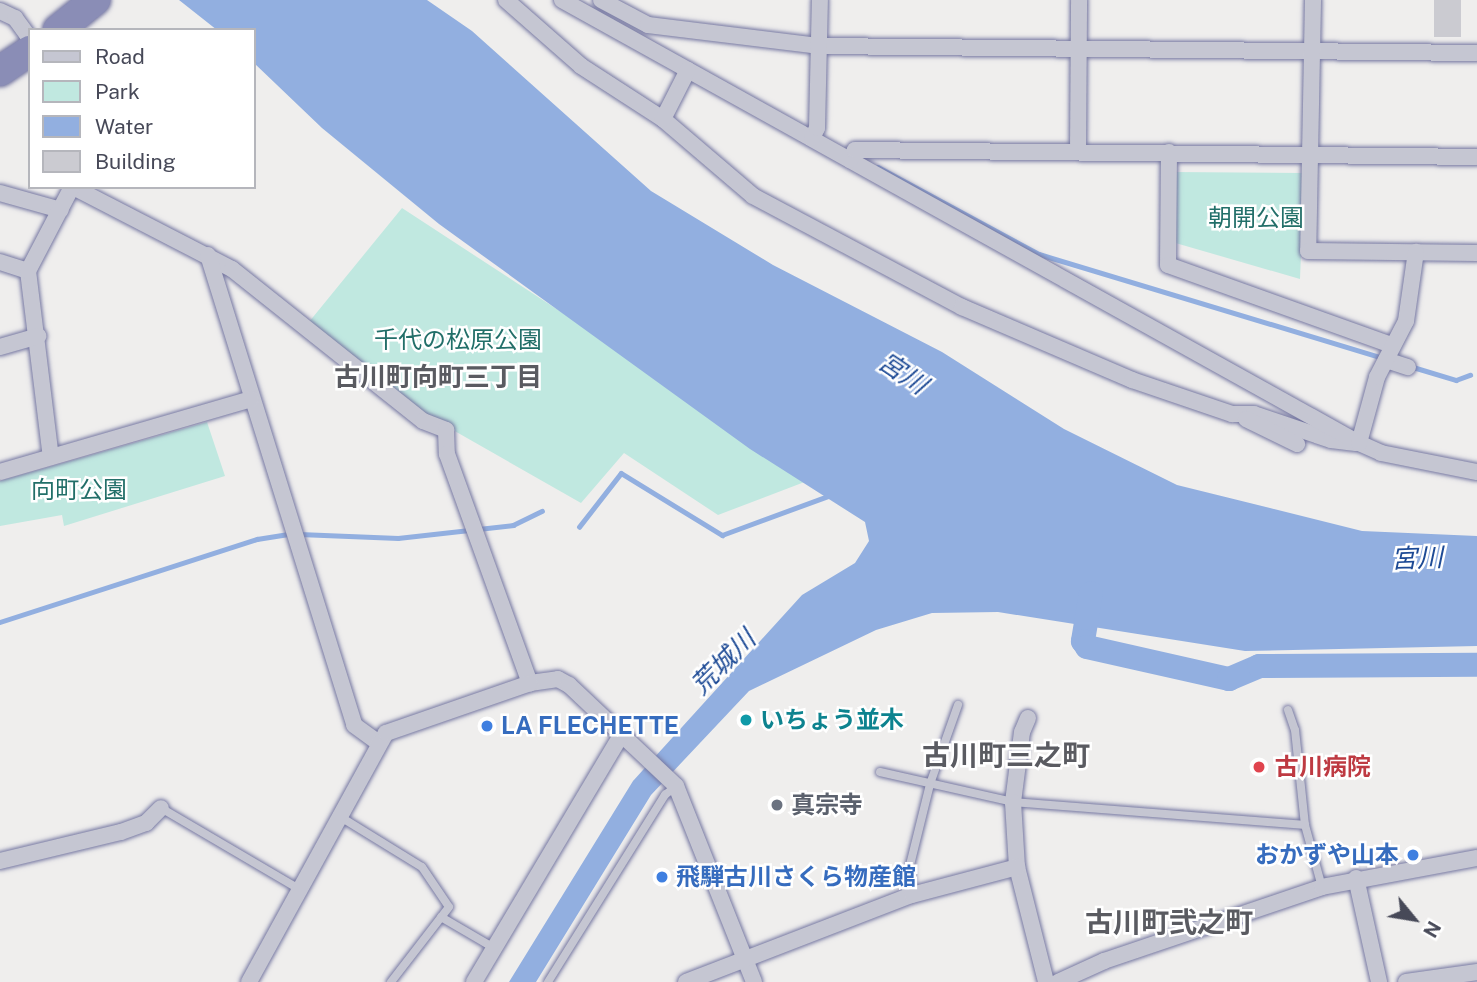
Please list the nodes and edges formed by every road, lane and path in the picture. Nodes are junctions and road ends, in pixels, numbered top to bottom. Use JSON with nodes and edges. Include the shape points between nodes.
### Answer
{"nodes":[{"id":1,"x":95,"y":0,"type":"edge"},
{"id":2,"x":506,"y":0,"type":"edge"},
{"id":3,"x":601,"y":0,"type":"edge"},
{"id":4,"x":820,"y":0,"type":"edge"},
{"id":5,"x":1079,"y":0,"type":"edge"},
{"id":6,"x":1313,"y":0,"type":"edge"},
{"id":7,"x":565,"y":1,"type":"edge"},
{"id":8,"x":0,"y":11,"type":"edge"},
{"id":9,"x":60,"y":28,"type":"edge"},
{"id":10,"x":28,"y":36,"type":"edge"},
{"id":11,"x":820,"y":46,"type":"junction"},
{"id":12,"x":1079,"y":48,"type":"junction"},
{"id":13,"x":1312,"y":50,"type":"junction"},
{"id":14,"x":28,"y":52,"type":"edge"},
{"id":15,"x":1477,"y":52,"type":"edge"},
{"id":16,"x":688,"y":70,"type":"junction"},
{"id":17,"x":0,"y":71,"type":"edge"},
{"id":18,"x":663,"y":119,"type":"junction"},
{"id":19,"x":814,"y":134,"type":"junction"},
{"id":20,"x":1078,"y":152,"type":"junction"},
{"id":21,"x":1169,"y":152,"type":"junction"},
{"id":22,"x":852,"y":155,"type":"junction"},
{"id":23,"x":1310,"y":155,"type":"junction"},
{"id":24,"x":1477,"y":157,"type":"edge"},
{"id":25,"x":72,"y":189,"type":"edge"},
{"id":26,"x":77,"y":189,"type":"edge"},
{"id":27,"x":0,"y":193,"type":"edge"},
{"id":28,"x":61,"y":210,"type":"junction"},
{"id":29,"x":1416,"y":252,"type":"junction"},
{"id":30,"x":1477,"y":253,"type":"edge"},
{"id":31,"x":208,"y":255,"type":"junction"},
{"id":32,"x":0,"y":262,"type":"edge"},
{"id":33,"x":28,"y":271,"type":"junction"},
{"id":34,"x":38,"y":336,"type":"junction"},
{"id":35,"x":0,"y":348,"type":"edge"},
{"id":36,"x":1389,"y":352,"type":"junction"},
{"id":37,"x":1408,"y":367,"type":"dead end"},
{"id":38,"x":251,"y":398,"type":"junction"},
{"id":39,"x":1232,"y":414,"type":"junction"},
{"id":40,"x":1359,"y":443,"type":"junction"},
{"id":41,"x":1297,"y":444,"type":"dead end"},
{"id":42,"x":51,"y":457,"type":"junction"},
{"id":43,"x":0,"y":472,"type":"edge"},
{"id":44,"x":1477,"y":472,"type":"edge"},
{"id":45,"x":530,"y":683,"type":"junction"},
{"id":46,"x":958,"y":705,"type":"dead end"},
{"id":47,"x":1288,"y":710,"type":"dead end"},
{"id":48,"x":1028,"y":718,"type":"dead end"},
{"id":49,"x":624,"y":738,"type":"junction"},
{"id":50,"x":379,"y":743,"type":"junction"},
{"id":51,"x":880,"y":772,"type":"dead end"},
{"id":52,"x":930,"y":785,"type":"junction"},
{"id":53,"x":676,"y":786,"type":"junction"},
{"id":54,"x":1013,"y":803,"type":"junction"},
{"id":55,"x":161,"y":808,"type":"joint"},
{"id":56,"x":339,"y":816,"type":"junction"},
{"id":57,"x":1305,"y":825,"type":"junction"},
{"id":58,"x":1477,"y":858,"type":"edge"},
{"id":59,"x":0,"y":862,"type":"edge"},
{"id":60,"x":1017,"y":867,"type":"junction"},
{"id":61,"x":1356,"y":877,"type":"junction"},
{"id":62,"x":1322,"y":887,"type":"junction"},
{"id":63,"x":299,"y":889,"type":"junction"},
{"id":64,"x":912,"y":895,"type":"junction"},
{"id":65,"x":441,"y":917,"type":"junction"},
{"id":66,"x":494,"y":948,"type":"junction"},
{"id":67,"x":744,"y":958,"type":"junction"},
{"id":68,"x":1477,"y":972,"type":"edge"},
{"id":69,"x":248,"y":982,"type":"edge"},
{"id":70,"x":391,"y":982,"type":"edge"},
{"id":71,"x":474,"y":982,"type":"edge"},
{"id":72,"x":548,"y":982,"type":"edge"},
{"id":73,"x":686,"y":982,"type":"edge"},
{"id":74,"x":754,"y":982,"type":"edge"},
{"id":75,"x":1046,"y":982,"type":"edge"},
{"id":76,"x":1058,"y":982,"type":"edge"},
{"id":77,"x":1379,"y":982,"type":"edge"},
{"id":78,"x":1406,"y":982,"type":"edge"}],
"edges":[{"from":1,"to":9,"type":"highway"},
{"from":2,"to":18,"type":"street","via":[[581,66]]},
{"from":3,"to":11,"type":"street","via":[[648,26]]},
{"from":4,"to":11,"type":"street"},
{"from":5,"to":12,"type":"street"},
{"from":6,"to":13,"type":"street"},
{"from":7,"to":16,"type":"street"},
{"from":8,"to":10,"type":"street","via":[[15,18]]},
{"from":11,"to":12,"type":"street"},
{"from":11,"to":19,"type":"street"},
{"from":12,"to":13,"type":"street"},
{"from":12,"to":20,"type":"street"},
{"from":13,"to":15,"type":"street"},
{"from":13,"to":23,"type":"street"},
{"from":14,"to":17,"type":"highway"},
{"from":16,"to":18,"type":"street"},
{"from":16,"to":19,"type":"street"},
{"from":18,"to":39,"type":"street","via":[[753,196],[949,300],[1082,360]]},
{"from":19,"to":22,"type":"street"},
{"from":20,"to":21,"type":"street"},
{"from":20,"to":22,"type":"street"},
{"from":21,"to":23,"type":"street"},
{"from":21,"to":36,"type":"street","via":[[1168,265]]},
{"from":22,"to":40,"type":"street"},
{"from":23,"to":24,"type":"street"},
{"from":23,"to":29,"type":"street","via":[[1308,251]]},
{"from":25,"to":28,"type":"street"},
{"from":26,"to":31,"type":"street"},
{"from":27,"to":28,"type":"street"},
{"from":28,"to":33,"type":"street"},
{"from":29,"to":30,"type":"street"},
{"from":29,"to":36,"type":"street","via":[[1406,321]]},
{"from":31,"to":38,"type":"street"},
{"from":31,"to":45,"type":"street","via":[[233,269],[423,421],[446,430],[447,454]]},
{"from":32,"to":33,"type":"street"},
{"from":33,"to":34,"type":"street"},
{"from":34,"to":35,"type":"street"},
{"from":34,"to":42,"type":"street"},
{"from":36,"to":37,"type":"street"},
{"from":36,"to":40,"type":"street","via":[[1366,406]]},
{"from":38,"to":42,"type":"street"},
{"from":38,"to":50,"type":"street","via":[[355,725]]},
{"from":39,"to":40,"type":"street","via":[[1254,414],[1331,440]]},
{"from":39,"to":41,"type":"street"},
{"from":40,"to":44,"type":"street","via":[[1381,453]]},
{"from":42,"to":43,"type":"street"},
{"from":45,"to":49,"type":"street","via":[[558,679],[569,685]]},
{"from":45,"to":50,"type":"street","via":[[393,728]]},
{"from":46,"to":52,"type":"lane"},
{"from":47,"to":57,"type":"lane","via":[[1295,730]]},
{"from":48,"to":54,"type":"street"},
{"from":49,"to":53,"type":"street"},
{"from":49,"to":66,"type":"street"},
{"from":50,"to":56,"type":"street"},
{"from":51,"to":52,"type":"lane"},
{"from":52,"to":54,"type":"lane"},
{"from":52,"to":64,"type":"lane","via":[[910,865]]},
{"from":53,"to":67,"type":"street"},
{"from":53,"to":72,"type":"lane","via":[[665,796]]},
{"from":54,"to":57,"type":"lane"},
{"from":54,"to":60,"type":"street"},
{"from":55,"to":59,"type":"street","via":[[146,822],[121,832]]},
{"from":55,"to":63,"type":"lane"},
{"from":56,"to":63,"type":"street"},
{"from":56,"to":65,"type":"lane","via":[[422,867],[445,895],[449,907]]},
{"from":57,"to":62,"type":"lane"},
{"from":58,"to":61,"type":"street"},
{"from":60,"to":64,"type":"street"},
{"from":60,"to":75,"type":"street"},
{"from":61,"to":62,"type":"street"},
{"from":61,"to":77,"type":"street"},
{"from":62,"to":76,"type":"street","via":[[1104,961]]},
{"from":63,"to":69,"type":"street"},
{"from":64,"to":67,"type":"street"},
{"from":65,"to":66,"type":"lane"},
{"from":65,"to":70,"type":"lane"},
{"from":66,"to":71,"type":"street"},
{"from":67,"to":73,"type":"street"},
{"from":67,"to":74,"type":"street"},
{"from":68,"to":78,"type":"street"}]}
